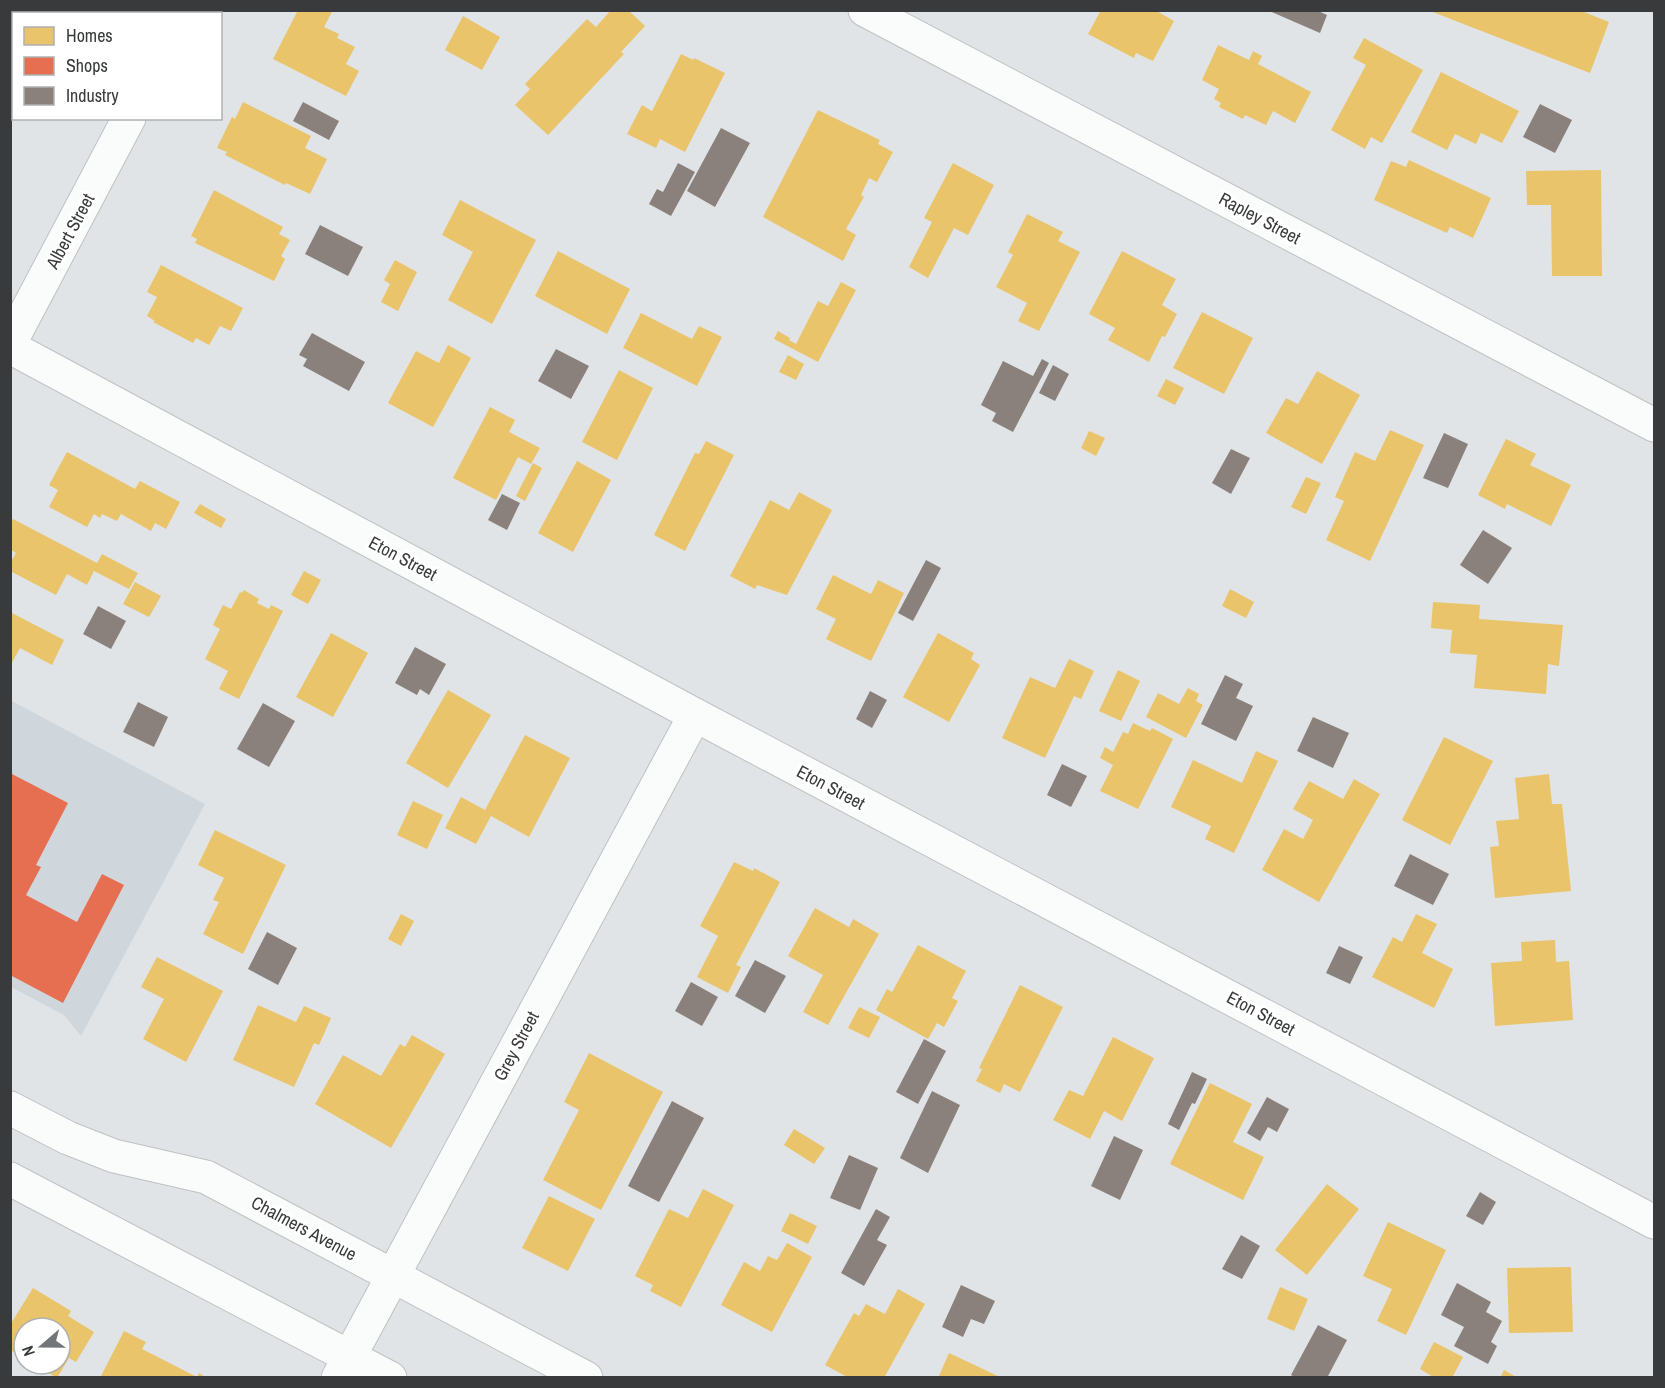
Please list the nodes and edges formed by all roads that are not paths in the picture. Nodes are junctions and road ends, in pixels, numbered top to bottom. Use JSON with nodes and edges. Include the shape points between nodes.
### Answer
{"nodes":[{"id":1,"x":865,"y":10,"type":"edge"},
{"id":2,"x":128,"y":120,"type":"edge"},
{"id":3,"x":10,"y":345,"type":"edge"},
{"id":4,"x":1654,"y":425,"type":"edge"},
{"id":5,"x":695,"y":715,"type":"junction"},
{"id":6,"x":10,"y":1108,"type":"edge"},
{"id":7,"x":10,"y":1179,"type":"edge"},
{"id":8,"x":1654,"y":1222,"type":"edge"},
{"id":9,"x":393,"y":1274,"type":"junction"},
{"id":10,"x":344,"y":1366,"type":"edge"},
{"id":11,"x":390,"y":1377,"type":"edge"},
{"id":12,"x":586,"y":1377,"type":"edge"}],
"edges":[{"from":1,"to":4,"type":"street","name":"Rapley Street"},
{"from":2,"to":3,"type":"street","name":"Albert Street"},
{"from":3,"to":5,"type":"street","name":"Eton Street"},
{"from":5,"to":8,"type":"street","name":"Eton Street"},
{"from":5,"to":9,"type":"street","name":"Grey Street"},
{"from":6,"to":9,"type":"street","name":"Chalmers Avenue","via":[[114,1156],[206,1177]]},
{"from":7,"to":10,"type":"street"},
{"from":9,"to":10,"type":"street","name":"Grey Street"},
{"from":9,"to":12,"type":"street","name":"Chalmers Avenue"},
{"from":10,"to":11,"type":"street"}]}
